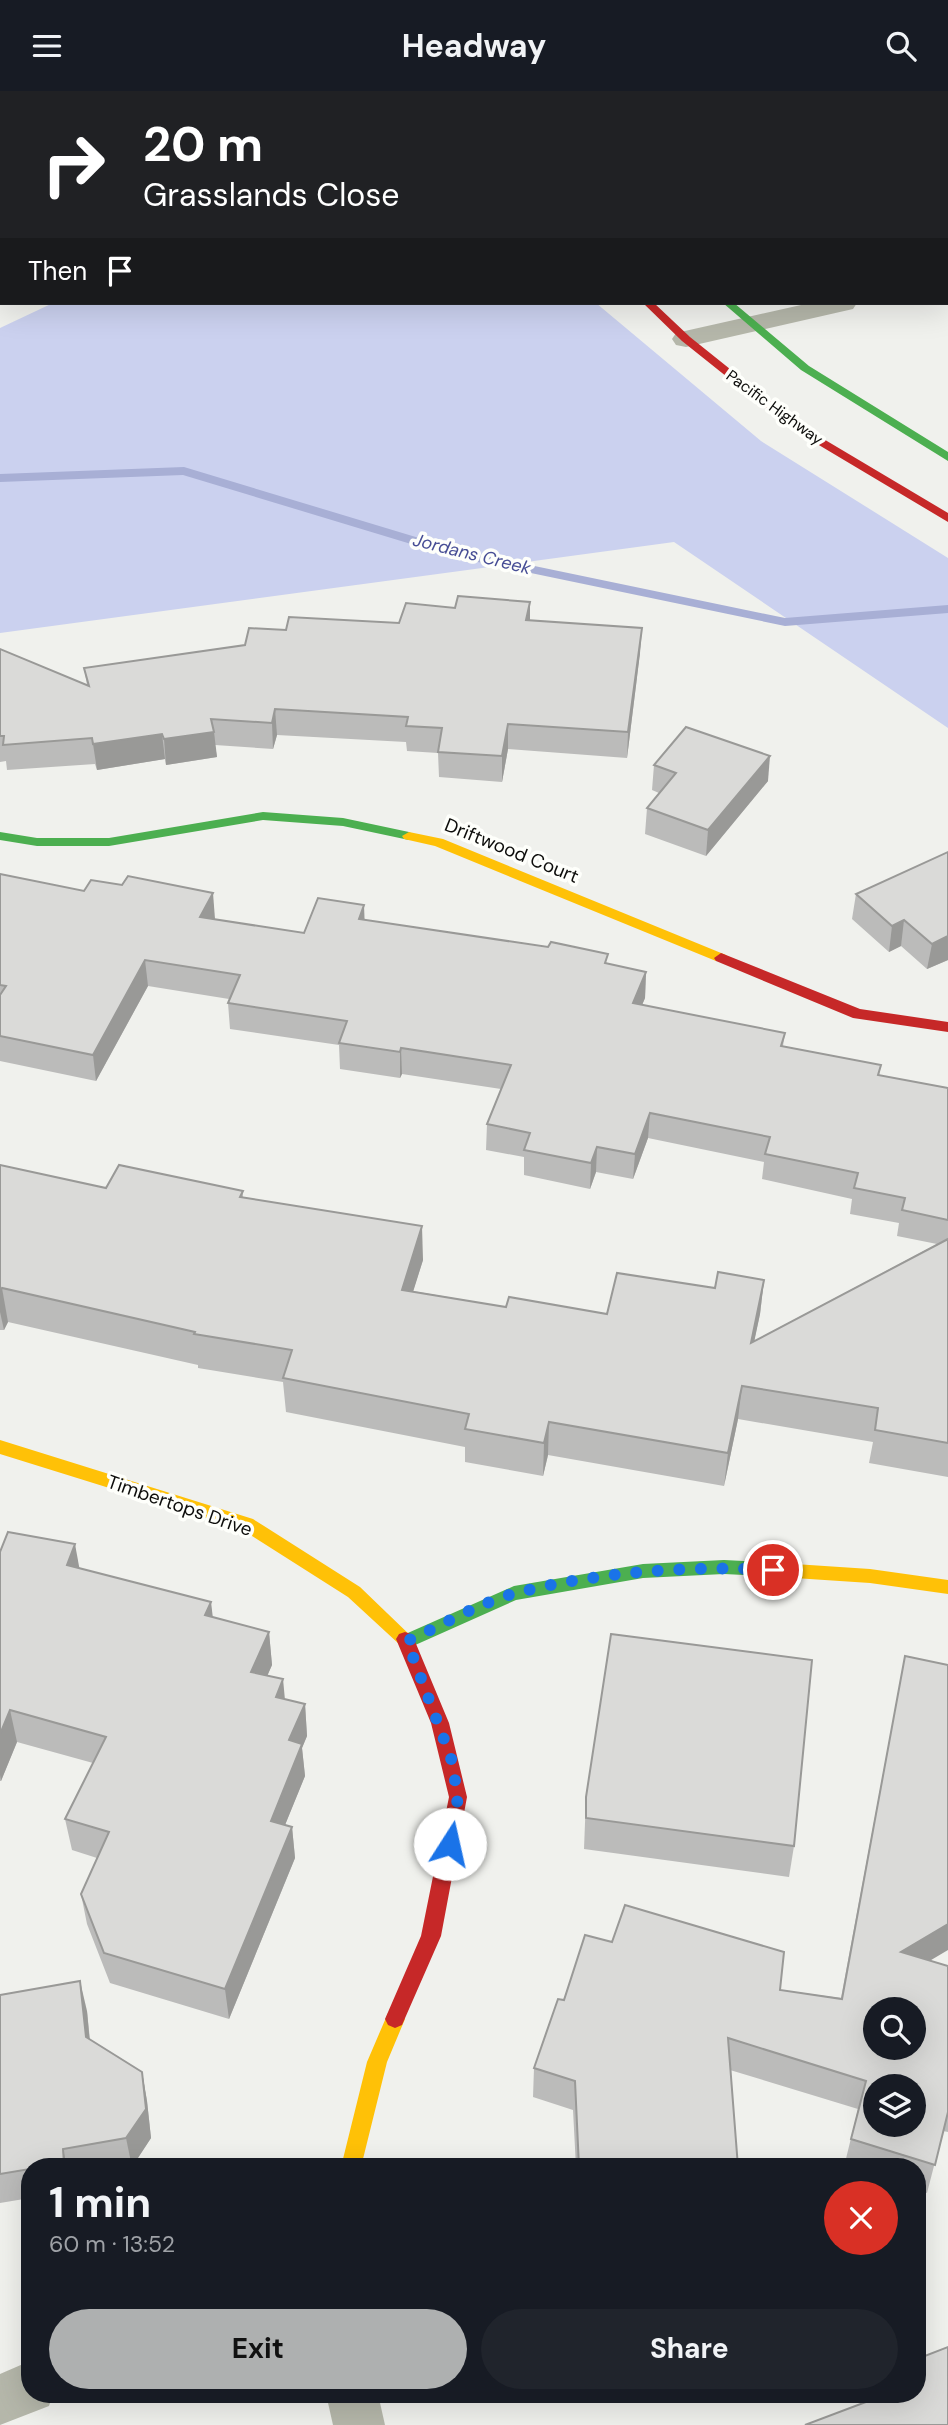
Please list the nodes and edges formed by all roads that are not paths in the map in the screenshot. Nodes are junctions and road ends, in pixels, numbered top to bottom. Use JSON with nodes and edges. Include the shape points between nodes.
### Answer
{"nodes":[{"id":1,"x":650,"y":305,"type":"edge"},
{"id":2,"x":730,"y":305,"type":"edge"},
{"id":3,"x":835,"y":305,"type":"edge"},
{"id":4,"x":749,"y":324,"type":"junction"},
{"id":5,"x":685,"y":339,"type":"junction"},
{"id":6,"x":948,"y":457,"type":"edge"},
{"id":7,"x":948,"y":518,"type":"edge"},
{"id":8,"x":0,"y":836,"type":"edge"},
{"id":9,"x":948,"y":1027,"type":"edge"},
{"id":10,"x":0,"y":1447,"type":"edge"},
{"id":11,"x":948,"y":1587,"type":"edge"},
{"id":12,"x":407,"y":1641,"type":"junction"},
{"id":13,"x":353,"y":2158,"type":"edge"},
{"id":14,"x":21,"y":2391,"type":"edge"},
{"id":15,"x":0,"y":2401,"type":"edge"},
{"id":16,"x":354,"y":2403,"type":"edge"},
{"id":17,"x":359,"y":2425,"type":"edge"}],
"edges":[{"from":1,"to":5,"type":"main road","name":"Pacific Highway"},
{"from":2,"to":4,"type":"main road"},
{"from":3,"to":4,"type":"street"},
{"from":4,"to":5,"type":"street"},
{"from":4,"to":6,"type":"main road","via":[[813,375]]},
{"from":5,"to":7,"type":"main road","name":"Pacific Highway","via":[[796,427]]},
{"from":8,"to":9,"type":"main road","name":"Driftwood Court","via":[[37,842],[109,842],[263,816],[343,822],[438,842],[858,1014]]},
{"from":10,"to":12,"type":"main road","name":"Timbertops Drive","via":[[247,1524],[354,1592]]},
{"from":11,"to":12,"type":"main road","via":[[870,1576],[724,1567],[643,1571],[514,1594]]},
{"from":12,"to":13,"type":"main road","name":"Timbertops Drive","via":[[440,1723],[458,1797],[431,1936],[377,2061]]},
{"from":14,"to":15,"type":"street"},
{"from":16,"to":17,"type":"street"}]}
